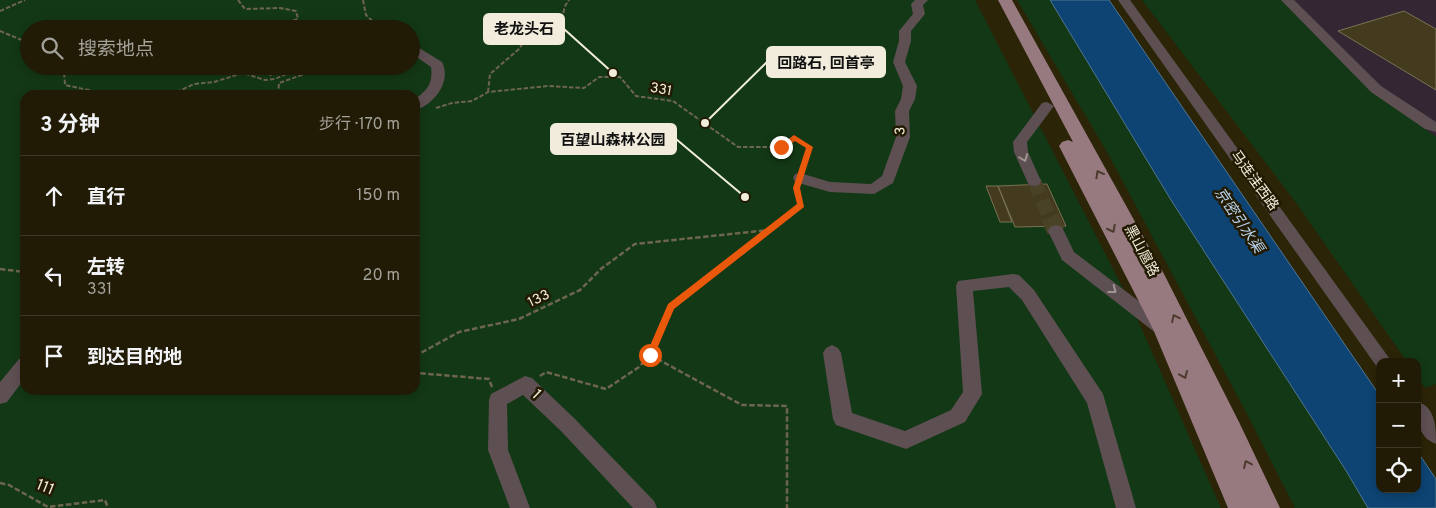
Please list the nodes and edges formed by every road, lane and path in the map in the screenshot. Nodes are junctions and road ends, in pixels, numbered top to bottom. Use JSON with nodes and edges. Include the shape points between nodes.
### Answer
{"nodes":[{"id":1,"x":25,"y":0,"type":"edge"},
{"id":2,"x":238,"y":0,"type":"edge"},
{"id":3,"x":363,"y":0,"type":"edge"},
{"id":4,"x":569,"y":0,"type":"edge"},
{"id":5,"x":922,"y":0,"type":"edge"},
{"id":6,"x":992,"y":0,"type":"edge"},
{"id":7,"x":1005,"y":0,"type":"edge"},
{"id":8,"x":1124,"y":0,"type":"edge"},
{"id":9,"x":1287,"y":0,"type":"edge"},
{"id":10,"x":0,"y":11,"type":"edge"},
{"id":11,"x":294,"y":20,"type":"edge"},
{"id":12,"x":371,"y":20,"type":"edge"},
{"id":13,"x":0,"y":31,"type":"edge"},
{"id":14,"x":20,"y":39,"type":"edge"},
{"id":15,"x":420,"y":54,"type":"edge"},
{"id":16,"x":64,"y":75,"type":"edge"},
{"id":17,"x":237,"y":75,"type":"edge"},
{"id":18,"x":247,"y":75,"type":"edge"},
{"id":19,"x":284,"y":75,"type":"edge"},
{"id":20,"x":303,"y":75,"type":"edge"},
{"id":21,"x":89,"y":90,"type":"edge"},
{"id":22,"x":181,"y":90,"type":"edge"},
{"id":23,"x":278,"y":90,"type":"edge"},
{"id":24,"x":488,"y":92,"type":"junction"},
{"id":25,"x":420,"y":102,"type":"edge"},
{"id":26,"x":1047,"y":106,"type":"junction"},
{"id":27,"x":434,"y":108,"type":"dead end"},
{"id":28,"x":1436,"y":127,"type":"edge"},
{"id":29,"x":800,"y":178,"type":"junction"},
{"id":30,"x":1034,"y":181,"type":"tunnel mouth"},
{"id":31,"x":770,"y":230,"type":"junction"},
{"id":32,"x":1056,"y":231,"type":"tunnel mouth"},
{"id":33,"x":0,"y":269,"type":"edge"},
{"id":34,"x":20,"y":271,"type":"edge"},
{"id":35,"x":1164,"y":329,"type":"junction"},
{"id":36,"x":420,"y":353,"type":"edge"},
{"id":37,"x":832,"y":353,"type":"dead end"},
{"id":38,"x":650,"y":355,"type":"junction"},
{"id":39,"x":1381,"y":358,"type":"edge"},
{"id":40,"x":20,"y":370,"type":"edge"},
{"id":41,"x":420,"y":373,"type":"edge"},
{"id":42,"x":525,"y":384,"type":"junction"},
{"id":43,"x":0,"y":396,"type":"edge"},
{"id":44,"x":498,"y":400,"type":"junction"},
{"id":45,"x":1421,"y":414,"type":"edge"},
{"id":46,"x":1436,"y":435,"type":"edge"},
{"id":47,"x":0,"y":483,"type":"edge"},
{"id":48,"x":108,"y":508,"type":"edge"},
{"id":49,"x":520,"y":508,"type":"edge"},
{"id":50,"x":647,"y":508,"type":"edge"},
{"id":51,"x":787,"y":508,"type":"edge"},
{"id":52,"x":1126,"y":508,"type":"edge"},
{"id":53,"x":1240,"y":508,"type":"edge"},
{"id":54,"x":1267,"y":508,"type":"edge"}],
"edges":[{"from":1,"to":10,"type":"path"},
{"from":2,"to":11,"type":"path","via":[[245,9],[296,11],[298,19]]},
{"from":3,"to":12,"type":"path","via":[[366,15]]},
{"from":4,"to":24,"type":"path","via":[[562,18],[532,30],[519,49],[490,74]]},
{"from":5,"to":29,"type":"lane","name":"3","number":"3","via":[[918,4],[919,14],[905,31],[899,62],[910,86],[902,111],[903,137],[888,179],[874,189],[830,187]]},
{"from":6,"to":26,"type":"main road","name":"黑山扈路"},
{"from":54,"to":7,"type":"main road","name":"黑山扈路","one_way":true,"via":[[1154,274]]},
{"from":8,"to":39,"type":"street","name":"马连洼西路"},
{"from":9,"to":28,"type":"street","via":[[1376,89]]},
{"from":13,"to":14,"type":"path"},
{"from":15,"to":25,"type":"street","via":[[437,65],[439,78],[435,90]]},
{"from":16,"to":21,"type":"path","via":[[65,85]]},
{"from":17,"to":22,"type":"path"},
{"from":18,"to":19,"type":"path","via":[[258,80],[274,80]]},
{"from":20,"to":23,"type":"path","via":[[279,84]]},
{"from":24,"to":27,"type":"path","name":"331","via":[[472,101]]},
{"from":24,"to":29,"type":"path","name":"331","via":[[548,86],[584,88],[599,77],[620,77],[636,96],[673,101],[738,147],[781,147],[794,137],[810,147]]},
{"from":26,"to":30,"type":"street","one_way":true,"via":[[1020,142]]},
{"from":26,"to":35,"type":"main road","name":"黑山扈路","one_way":true},
{"from":29,"to":31,"type":"path","via":[[796,188],[801,205]]},
{"from":31,"to":36,"type":"path","name":"133","number":"133","via":[[635,244],[602,268],[580,290],[519,319],[459,332]]},
{"from":31,"to":38,"type":"path","via":[[671,307]]},
{"from":32,"to":35,"type":"street","one_way":true,"via":[[1068,256]]},
{"from":33,"to":34,"type":"path"},
{"from":35,"to":53,"type":"main road","name":"黑山扈路","one_way":true},
{"from":37,"to":52,"type":"street","via":[[843,419],[906,440],[958,416],[973,394],[964,286],[1013,280],[1028,295],[1096,400]]},
{"from":38,"to":42,"type":"path","via":[[639,367],[606,389],[546,372]]},
{"from":38,"to":51,"type":"path","via":[[742,406],[787,406]]},
{"from":40,"to":43,"type":"street"},
{"from":41,"to":44,"type":"path","name":"133","number":"133","via":[[489,379]]},
{"from":42,"to":44,"type":"street","name":"1","number":"1"},
{"from":42,"to":50,"type":"street","name":"1","number":"1"},
{"from":44,"to":49,"type":"street","via":[[498,450]]},
{"from":45,"to":46,"type":"street"},
{"from":47,"to":48,"type":"path","name":"111","number":"111","via":[[48,507],[105,500]]}]}
